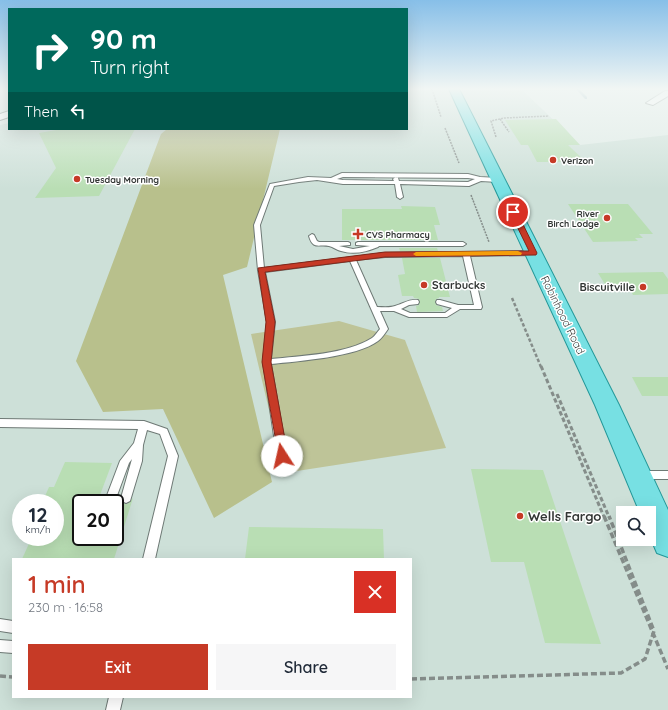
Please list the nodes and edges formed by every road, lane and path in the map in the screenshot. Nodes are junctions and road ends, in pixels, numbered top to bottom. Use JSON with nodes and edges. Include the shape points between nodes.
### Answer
{"nodes":[{"id":1,"x":466,"y":122,"type":"edge"},
{"id":2,"x":491,"y":122,"type":"edge"},
{"id":3,"x":502,"y":122,"type":"edge"},
{"id":4,"x":446,"y":128,"type":"dead end"},
{"id":5,"x":509,"y":132,"type":"dead end"},
{"id":6,"x":496,"y":138,"type":"dead end"},
{"id":7,"x":462,"y":170,"type":"dead end"},
{"id":8,"x":396,"y":174,"type":"junction"},
{"id":9,"x":333,"y":179,"type":"junction"},
{"id":10,"x":489,"y":180,"type":"junction"},
{"id":11,"x":396,"y":183,"type":"junction"},
{"id":12,"x":469,"y":190,"type":"dead end"},
{"id":13,"x":400,"y":197,"type":"dead end"},
{"id":14,"x":312,"y":236,"type":"dead end"},
{"id":15,"x":331,"y":244,"type":"junction"},
{"id":16,"x":348,"y":244,"type":"dead end"},
{"id":17,"x":358,"y":244,"type":"dead end"},
{"id":18,"x":380,"y":244,"type":"junction"},
{"id":19,"x":463,"y":244,"type":"dead end"},
{"id":20,"x":490,"y":245,"type":"dead end"},
{"id":21,"x":533,"y":253,"type":"junction"},
{"id":22,"x":466,"y":254,"type":"junction"},
{"id":23,"x":352,"y":259,"type":"junction"},
{"id":24,"x":261,"y":270,"type":"junction"},
{"id":25,"x":512,"y":298,"type":"dead end"},
{"id":26,"x":415,"y":302,"type":"dead end"},
{"id":27,"x":440,"y":302,"type":"dead end"},
{"id":28,"x":458,"y":307,"type":"junction"},
{"id":29,"x":376,"y":309,"type":"junction"},
{"id":30,"x":395,"y":309,"type":"junction"},
{"id":31,"x":266,"y":362,"type":"junction"},
{"id":32,"x":557,"y":394,"type":"dead end"},
{"id":33,"x":0,"y":424,"type":"edge"},
{"id":34,"x":144,"y":425,"type":"junction"},
{"id":35,"x":138,"y":445,"type":"junction"},
{"id":36,"x":282,"y":456,"type":"dead end"},
{"id":37,"x":637,"y":475,"type":"junction"},
{"id":38,"x":668,"y":475,"type":"edge"},
{"id":39,"x":113,"y":494,"type":"edge"},
{"id":40,"x":126,"y":498,"type":"dead end"},
{"id":41,"x":668,"y":543,"type":"edge"},
{"id":42,"x":149,"y":558,"type":"edge"},
{"id":43,"x":0,"y":625,"type":"edge"},
{"id":44,"x":12,"y":627,"type":"edge"},
{"id":45,"x":0,"y":646,"type":"edge"},
{"id":46,"x":12,"y":647,"type":"edge"},
{"id":47,"x":668,"y":669,"type":"edge"},
{"id":48,"x":0,"y":676,"type":"edge"},
{"id":49,"x":12,"y":677,"type":"edge"},
{"id":50,"x":412,"y":679,"type":"edge"},
{"id":51,"x":116,"y":698,"type":"edge"},
{"id":52,"x":113,"y":710,"type":"edge"}],
"edges":[{"from":1,"to":10,"type":"main road","name":"Robinhood Road"},
{"from":2,"to":6,"type":"path"},
{"from":3,"to":5,"type":"path"},
{"from":4,"to":7,"type":"path"},
{"from":8,"to":9,"type":"lane","via":[[342,175]]},
{"from":8,"to":10,"type":"lane","via":[[468,176]]},
{"from":8,"to":11,"type":"lane"},
{"from":9,"to":11,"type":"lane","via":[[343,182]]},
{"from":9,"to":24,"type":"lane","via":[[306,178],[272,185],[257,225]]},
{"from":10,"to":11,"type":"lane","via":[[469,184]]},
{"from":10,"to":21,"type":"main road","name":"Robinhood Road"},
{"from":11,"to":13,"type":"lane"},
{"from":12,"to":20,"type":"path"},
{"from":14,"to":15,"type":"lane","via":[[316,243]]},
{"from":15,"to":16,"type":"lane"},
{"from":15,"to":18,"type":"lane","via":[[340,250],[364,251]]},
{"from":17,"to":18,"type":"lane"},
{"from":18,"to":19,"type":"lane"},
{"from":21,"to":22,"type":"lane"},
{"from":21,"to":37,"type":"main road","name":"Robinhood Road","via":[[607,405]]},
{"from":22,"to":23,"type":"lane","via":[[385,255]]},
{"from":22,"to":28,"type":"lane","via":[[478,307]]},
{"from":23,"to":24,"type":"lane"},
{"from":23,"to":29,"type":"lane"},
{"from":24,"to":31,"type":"lane","via":[[271,322]]},
{"from":25,"to":47,"type":"path"},
{"from":26,"to":30,"type":"lane"},
{"from":27,"to":28,"type":"lane"},
{"from":28,"to":30,"type":"lane","via":[[447,315],[409,315]]},
{"from":29,"to":30,"type":"lane"},
{"from":29,"to":31,"type":"lane","via":[[384,329],[376,339],[336,353]]},
{"from":31,"to":36,"type":"lane"},
{"from":32,"to":50,"type":"path","via":[[590,469],[654,631],[645,659],[621,673]]},
{"from":33,"to":34,"type":"lane"},
{"from":34,"to":35,"type":"lane"},
{"from":34,"to":42,"type":"lane","via":[[164,432],[174,456]]},
{"from":35,"to":39,"type":"lane","via":[[125,461]]},
{"from":35,"to":40,"type":"lane","via":[[137,460]]},
{"from":37,"to":38,"type":"lane"},
{"from":37,"to":41,"type":"main road","name":"Robinhood Road"},
{"from":43,"to":44,"type":"lane"},
{"from":45,"to":46,"type":"lane"},
{"from":48,"to":49,"type":"path"},
{"from":51,"to":52,"type":"lane"}]}
